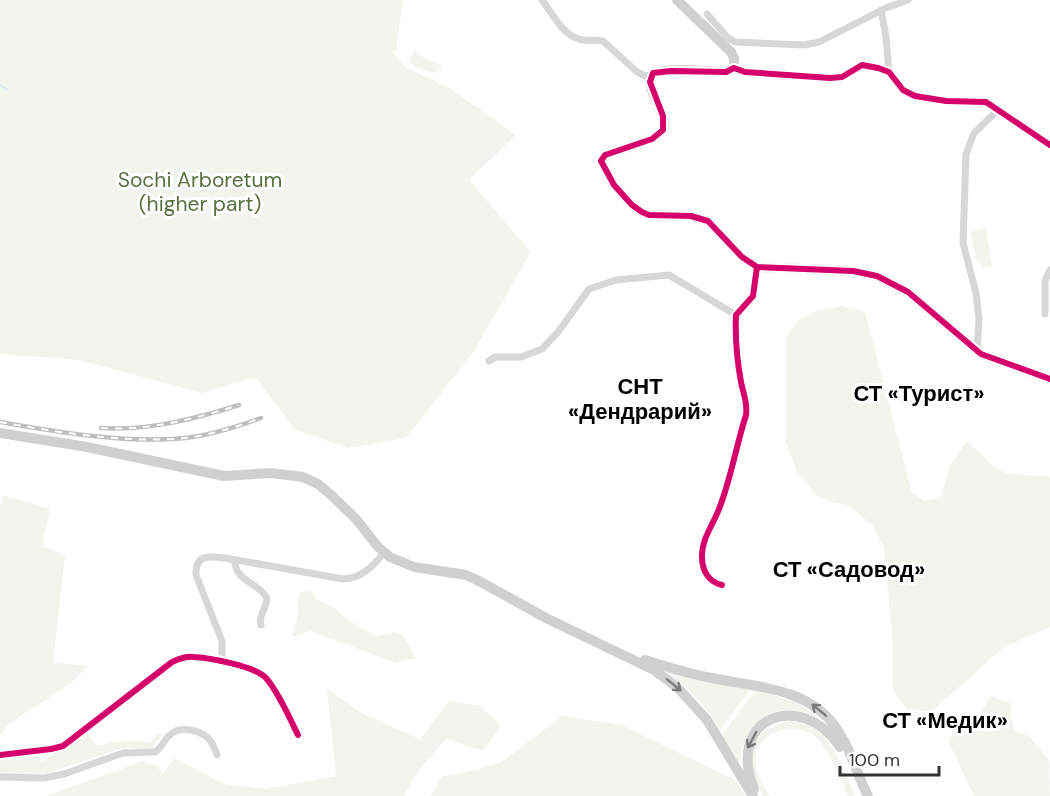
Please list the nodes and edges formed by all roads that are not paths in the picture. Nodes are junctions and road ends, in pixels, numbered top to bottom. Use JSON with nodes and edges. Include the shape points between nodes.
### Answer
{"nodes":[{"id":1,"x":542,"y":0,"type":"edge"},
{"id":2,"x":677,"y":0,"type":"edge"},
{"id":3,"x":908,"y":0,"type":"edge"},
{"id":4,"x":881,"y":10,"type":"junction"},
{"id":5,"x":707,"y":14,"type":"dead end"},
{"id":6,"x":734,"y":68,"type":"junction"},
{"id":7,"x":889,"y":72,"type":"junction"},
{"id":8,"x":650,"y":78,"type":"junction"},
{"id":9,"x":998,"y":110,"type":"junction"},
{"id":10,"x":1050,"y":145,"type":"edge"},
{"id":11,"x":757,"y":267,"type":"junction"},
{"id":12,"x":1050,"y":270,"type":"edge"},
{"id":13,"x":1045,"y":314,"type":"dead end"},
{"id":14,"x":736,"y":315,"type":"junction"},
{"id":15,"x":977,"y":352,"type":"junction"},
{"id":16,"x":489,"y":361,"type":"dead end"},
{"id":17,"x":1050,"y":379,"type":"edge"},
{"id":18,"x":0,"y":433,"type":"edge"},
{"id":19,"x":384,"y":553,"type":"junction"},
{"id":20,"x":235,"y":560,"type":"junction"},
{"id":21,"x":722,"y":585,"type":"dead end"},
{"id":22,"x":261,"y":624,"type":"dead end"},
{"id":23,"x":624,"y":655,"type":"junction"},
{"id":24,"x":222,"y":662,"type":"junction"},
{"id":25,"x":298,"y":735,"type":"dead end"},
{"id":26,"x":0,"y":755,"type":"edge"},
{"id":27,"x":217,"y":755,"type":"dead end"},
{"id":28,"x":857,"y":775,"type":"junction"},
{"id":29,"x":0,"y":777,"type":"edge"},
{"id":30,"x":755,"y":796,"type":"edge"},
{"id":31,"x":868,"y":796,"type":"edge"}],
"edges":[{"from":1,"to":8,"type":"street","via":[[566,32],[586,41],[603,41],[637,72]]},
{"from":2,"to":6,"type":"main road","via":[[731,52]]},
{"from":3,"to":4,"type":"street"},
{"from":4,"to":5,"type":"street","via":[[819,42],[804,45],[735,42]]},
{"from":4,"to":7,"type":"street"},
{"from":6,"to":7,"type":"street","via":[[830,78],[842,77],[862,66]]},
{"from":6,"to":8,"type":"main road","via":[[726,72],[657,72]]},
{"from":7,"to":9,"type":"street","via":[[903,90],[915,96],[986,102]]},
{"from":8,"to":11,"type":"main road","via":[[663,116],[663,130],[652,139],[602,157],[601,164],[632,206],[649,215],[691,216],[708,221]]},
{"from":9,"to":10,"type":"street"},
{"from":9,"to":15,"type":"street","via":[[974,133],[966,153],[963,243],[976,293],[980,329]]},
{"from":11,"to":14,"type":"street","via":[[753,297]]},
{"from":11,"to":15,"type":"main road","via":[[853,271],[878,276],[908,292]]},
{"from":12,"to":13,"type":"street","via":[[1045,281]]},
{"from":14,"to":16,"type":"street","via":[[669,275],[616,280],[589,289],[542,350]]},
{"from":14,"to":21,"type":"street","via":[[747,410],[702,556],[706,574]]},
{"from":15,"to":17,"type":"main road"},
{"from":18,"to":19,"type":"main road","via":[[224,476],[271,473],[303,477],[330,494]]},
{"from":19,"to":20,"type":"street","via":[[364,574],[343,579]]},
{"from":19,"to":23,"type":"main road","via":[[414,567],[466,575]]},
{"from":20,"to":22,"type":"street","via":[[239,576],[267,598],[259,618]]},
{"from":20,"to":24,"type":"street","via":[[210,556],[200,560],[196,568],[222,641]]},
{"from":28,"to":23,"type":"main road","one_way":true,"via":[[844,740],[822,712],[808,702],[774,689],[699,676]]},
{"from":23,"to":30,"type":"main road","one_way":true,"via":[[654,670],[695,705]]},
{"from":24,"to":25,"type":"street","via":[[265,677]]},
{"from":24,"to":26,"type":"street","via":[[194,656],[178,659],[63,746]]},
{"from":27,"to":29,"type":"street","via":[[213,744],[200,732],[178,730],[155,752],[123,753],[44,778]]},
{"from":28,"to":30,"type":"main road","one_way":true,"via":[[826,730],[799,716],[783,716],[762,725],[747,749],[747,770]]},
{"from":28,"to":31,"type":"main road"}]}
